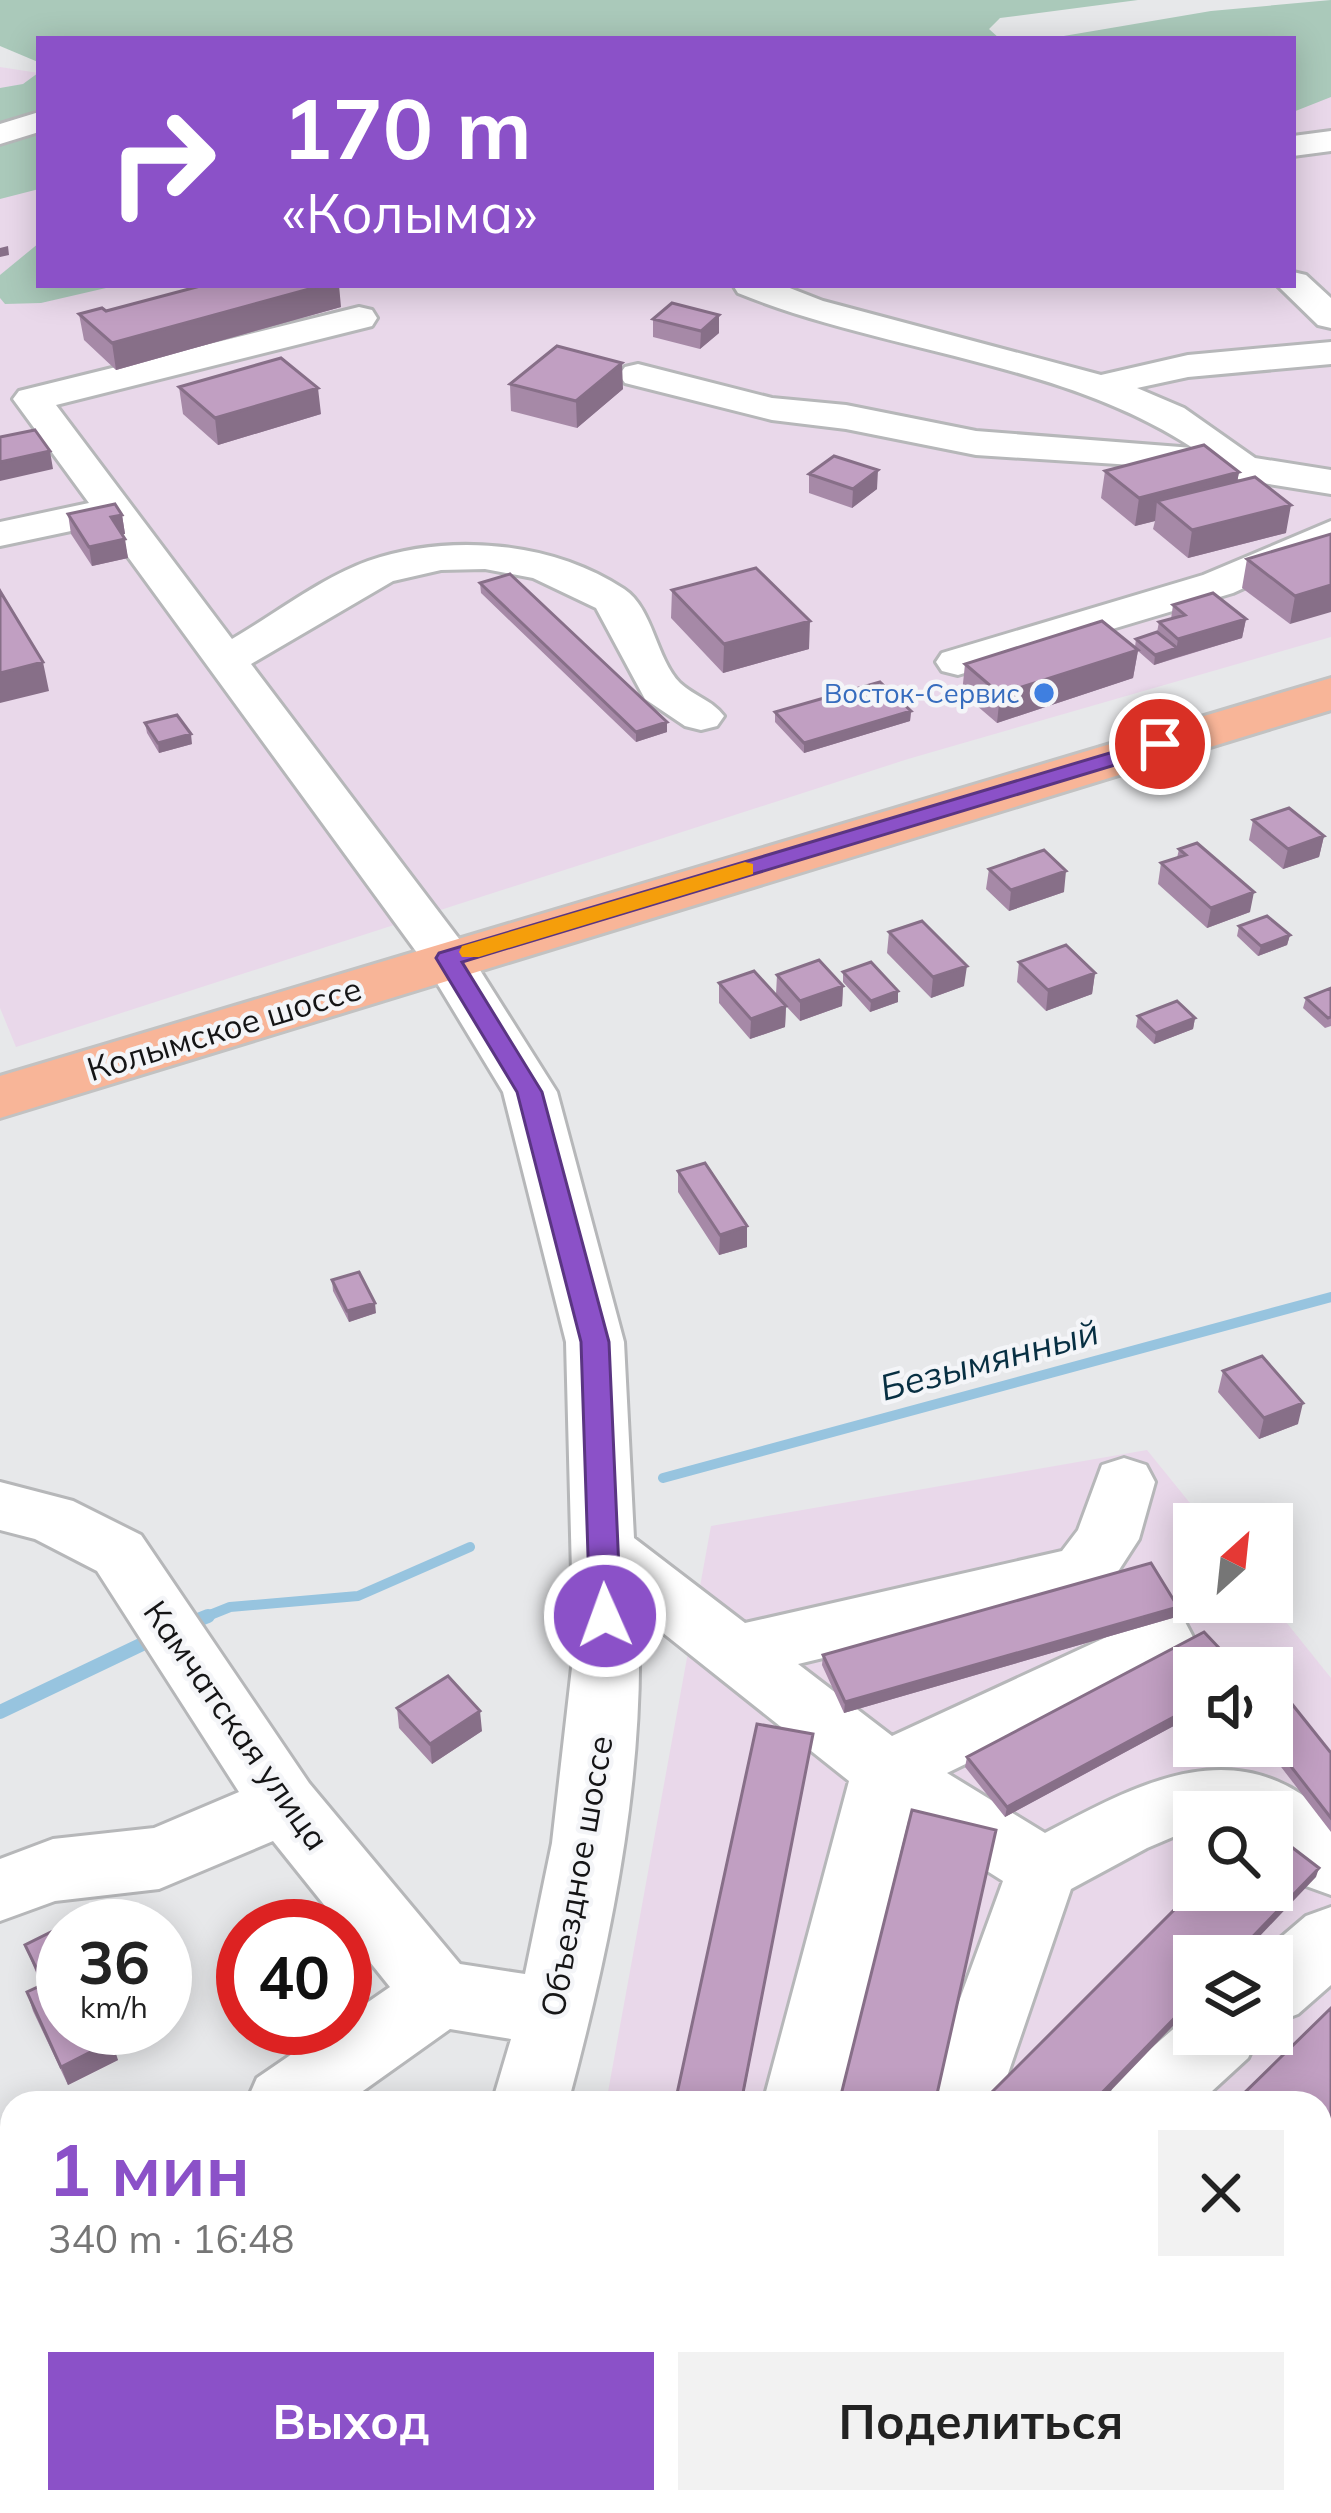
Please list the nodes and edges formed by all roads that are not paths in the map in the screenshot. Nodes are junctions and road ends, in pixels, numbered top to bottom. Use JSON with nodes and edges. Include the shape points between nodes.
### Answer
{"nodes":[{"id":1,"x":36,"y":123,"type":"edge"},
{"id":2,"x":0,"y":134,"type":"edge"},
{"id":3,"x":1331,"y":141,"type":"edge"},
{"id":4,"x":1296,"y":146,"type":"edge"},
{"id":5,"x":1296,"y":286,"type":"edge"},
{"id":6,"x":758,"y":288,"type":"edge"},
{"id":7,"x":1331,"y":317,"type":"edge"},
{"id":8,"x":359,"y":318,"type":"dead end"},
{"id":9,"x":1331,"y":353,"type":"edge"},
{"id":10,"x":638,"y":375,"type":"dead end"},
{"id":11,"x":1103,"y":387,"type":"junction"},
{"id":12,"x":40,"y":410,"type":"junction"},
{"id":13,"x":0,"y":431,"type":"edge"},
{"id":14,"x":1252,"y":469,"type":"junction"},
{"id":15,"x":1331,"y":482,"type":"edge"},
{"id":16,"x":114,"y":510,"type":"junction"},
{"id":17,"x":1331,"y":533,"type":"edge"},
{"id":18,"x":0,"y":535,"type":"edge"},
{"id":19,"x":225,"y":661,"type":"junction"},
{"id":20,"x":958,"y":662,"type":"dead end"},
{"id":21,"x":1331,"y":693,"type":"edge"},
{"id":22,"x":701,"y":716,"type":"dead end"},
{"id":23,"x":448,"y":958,"type":"junction"},
{"id":24,"x":0,"y":1097,"type":"edge"},
{"id":25,"x":1124,"y":1482,"type":"dead end"},
{"id":26,"x":0,"y":1506,"type":"edge"},
{"id":27,"x":603,"y":1549,"type":"junction"},
{"id":28,"x":1161,"y":1639,"type":"dead end"},
{"id":29,"x":733,"y":1653,"type":"junction"},
{"id":30,"x":886,"y":1771,"type":"junction"},
{"id":31,"x":284,"y":1804,"type":"junction"},
{"id":32,"x":1331,"y":1864,"type":"edge"},
{"id":33,"x":1043,"y":1869,"type":"junction"},
{"id":34,"x":0,"y":1890,"type":"edge"},
{"id":35,"x":1331,"y":1939,"type":"edge"},
{"id":36,"x":1293,"y":1972,"type":"edge"},
{"id":37,"x":440,"y":1994,"type":"junction"},
{"id":38,"x":553,"y":2012,"type":"junction"},
{"id":39,"x":1198,"y":2055,"type":"edge"},
{"id":40,"x":301,"y":2091,"type":"edge"},
{"id":41,"x":533,"y":2091,"type":"edge"},
{"id":42,"x":804,"y":2091,"type":"edge"},
{"id":43,"x":964,"y":2091,"type":"edge"},
{"id":44,"x":1158,"y":2091,"type":"edge"}],
"edges":[{"from":1,"to":2,"type":"street"},
{"from":3,"to":4,"type":"street"},
{"from":5,"to":7,"type":"street"},
{"from":6,"to":11,"type":"street"},
{"from":8,"to":12,"type":"street"},
{"from":9,"to":11,"type":"street","via":[[1200,362]]},
{"from":10,"to":14,"type":"street","via":[[772,410],[976,443],[1164,454]]},
{"from":11,"to":14,"type":"street","via":[[1170,416]]},
{"from":12,"to":13,"type":"street"},
{"from":12,"to":16,"type":"street","name":"Объездное шоссе"},
{"from":14,"to":15,"type":"street"},
{"from":16,"to":18,"type":"street"},
{"from":16,"to":19,"type":"street","name":"Объездное шоссе"},
{"from":17,"to":20,"type":"street","via":[[1218,584]]},
{"from":19,"to":22,"type":"street","via":[[380,571],[485,557],[545,568],[613,600],[661,690]]},
{"from":19,"to":23,"type":"street","name":"Объездное шоссе"},
{"from":21,"to":23,"type":"highway","name":"Колымское шоссе"},
{"from":23,"to":24,"type":"highway","name":"Колымское шоссе"},
{"from":23,"to":27,"type":"street","name":"Объездное шоссе","via":[[530,1092],[554,1183],[595,1342]]},
{"from":25,"to":29,"type":"street","via":[[1107,1539],[1083,1572]]},
{"from":26,"to":31,"type":"street","name":"Камчатская улица","via":[[51,1518],[119,1553]]},
{"from":27,"to":29,"type":"street"},
{"from":27,"to":38,"type":"street","name":"Объездное шоссе","via":[[600,1745]]},
{"from":28,"to":30,"type":"street"},
{"from":29,"to":30,"type":"street"},
{"from":30,"to":33,"type":"street"},
{"from":30,"to":42,"type":"street"},
{"from":31,"to":34,"type":"street","via":[[159,1858],[52,1870]]},
{"from":31,"to":37,"type":"street","name":"Камчатская улица"},
{"from":32,"to":33,"type":"street","via":[[1300,1828],[1258,1803],[1217,1794],[1174,1802]]},
{"from":33,"to":43,"type":"street"},
{"from":35,"to":36,"type":"street"},
{"from":37,"to":38,"type":"street"},
{"from":37,"to":40,"type":"street"},
{"from":38,"to":41,"type":"street","name":"Объездное шоссе"},
{"from":39,"to":44,"type":"street"}]}
